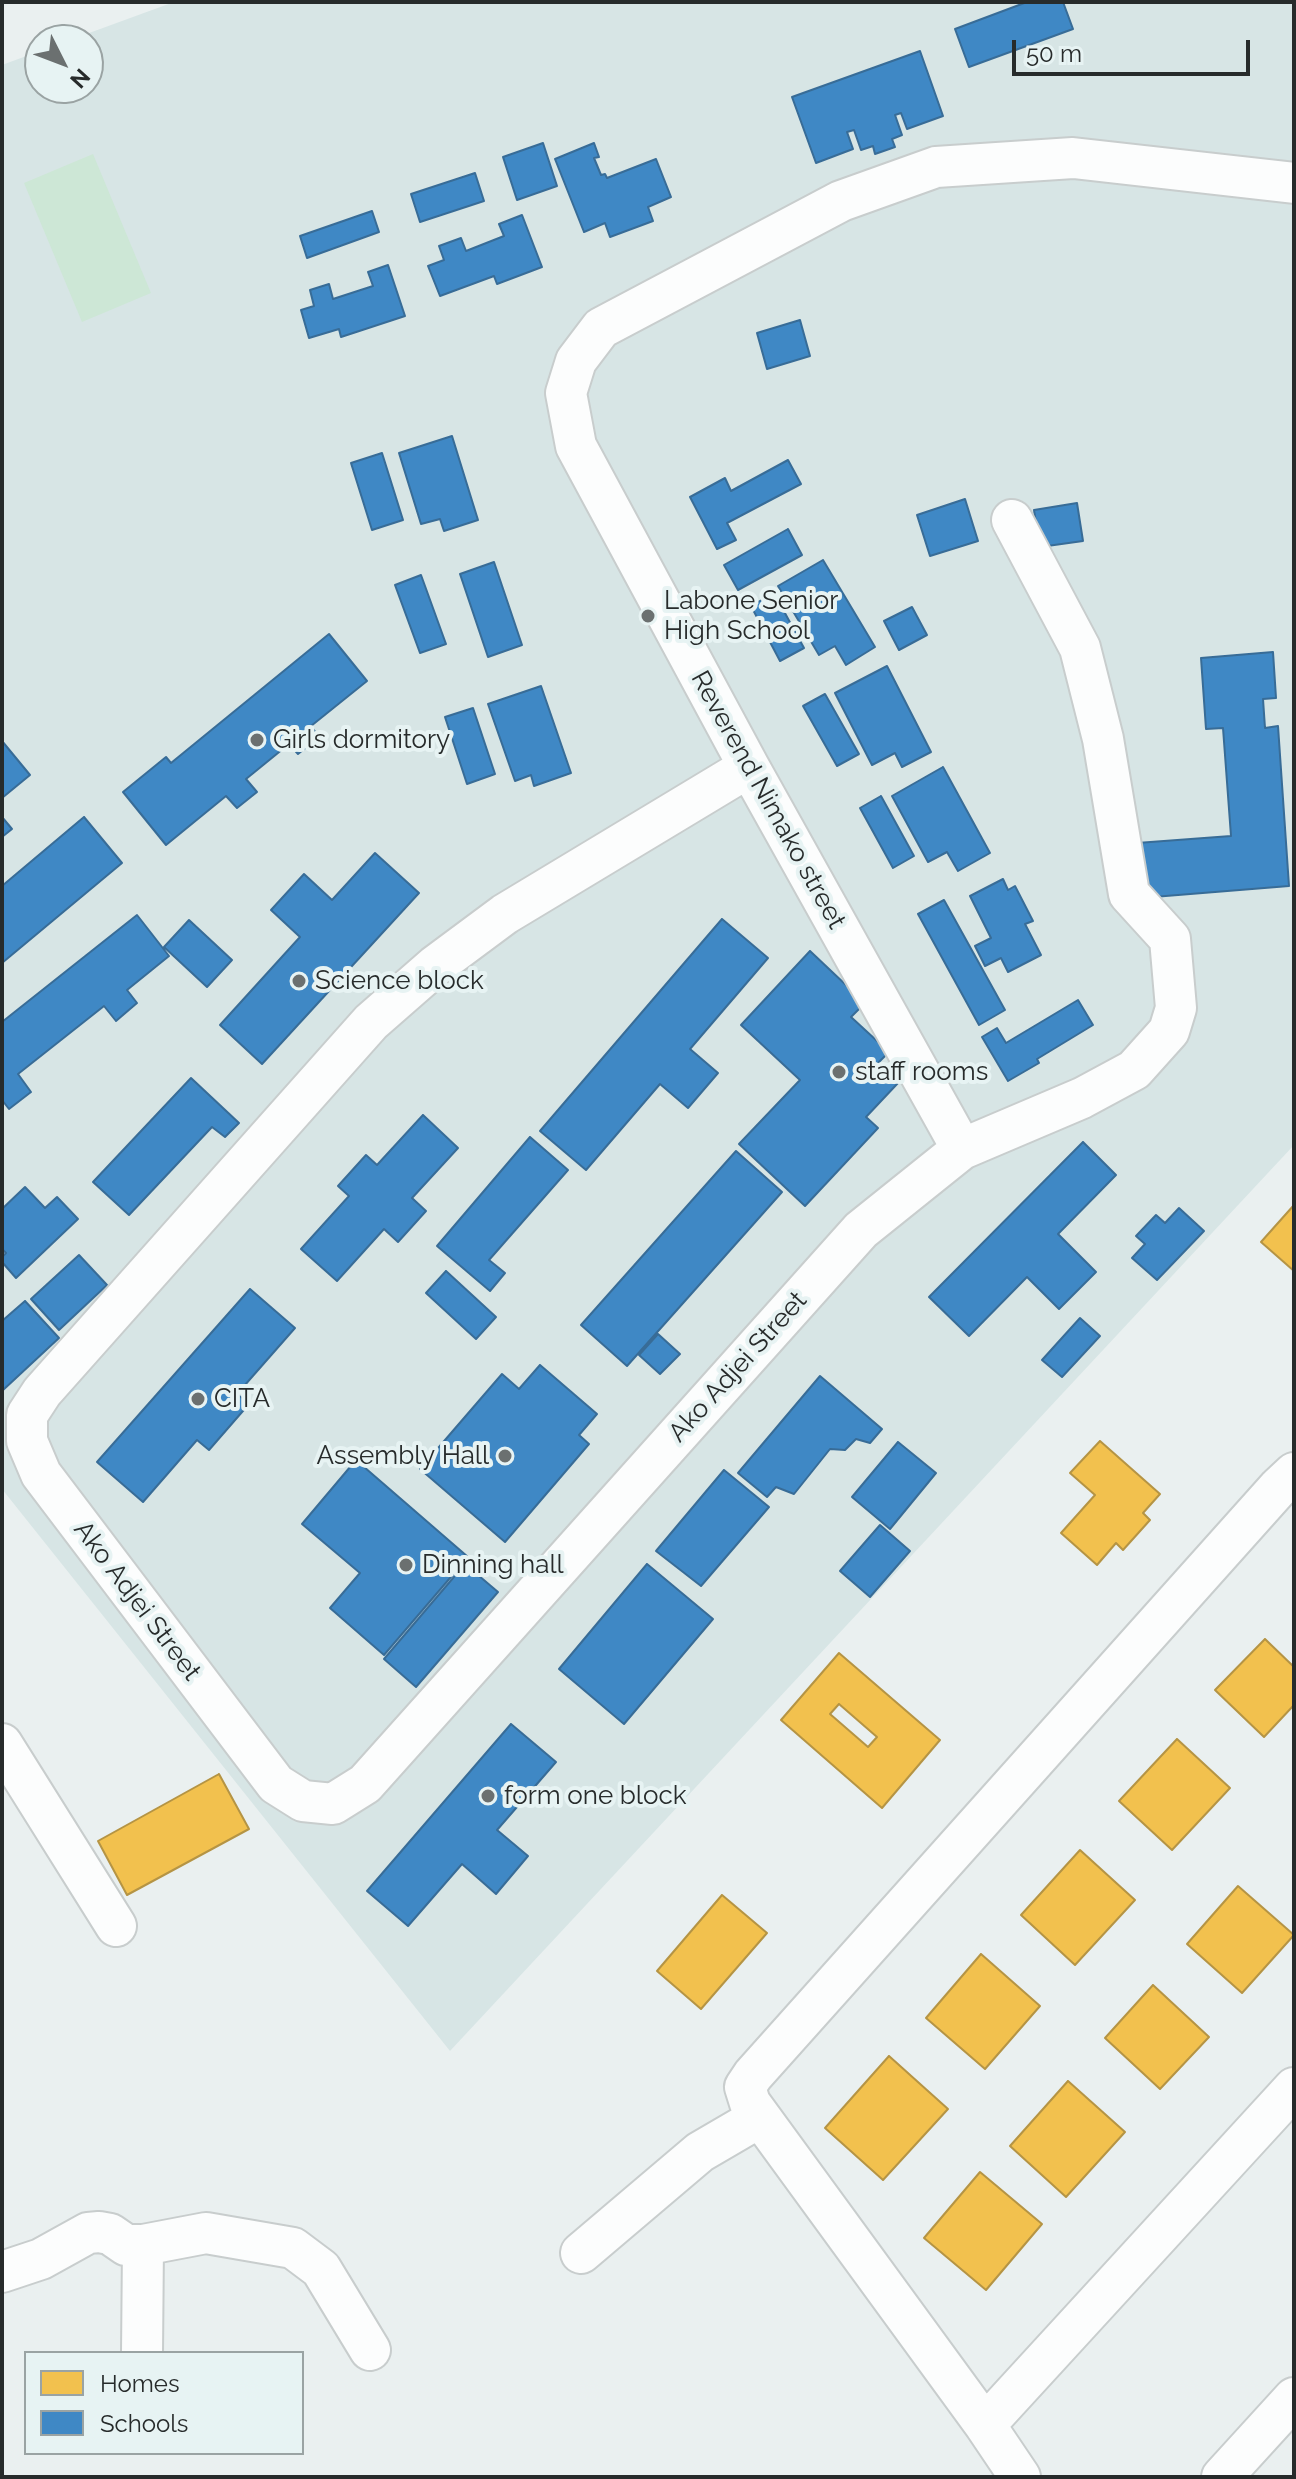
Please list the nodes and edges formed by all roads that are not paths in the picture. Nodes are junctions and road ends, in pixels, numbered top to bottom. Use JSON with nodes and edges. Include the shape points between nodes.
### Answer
{"nodes":[{"id":1,"x":1294,"y":183,"type":"edge"},
{"id":2,"x":1012,"y":520,"type":"dead end"},
{"id":3,"x":749,"y":767,"type":"junction"},
{"id":4,"x":962,"y":1149,"type":"junction"},
{"id":5,"x":1289,"y":1488,"type":"edge"},
{"id":6,"x":2,"y":1744,"type":"edge"},
{"id":7,"x":116,"y":1926,"type":"dead end"},
{"id":8,"x":1294,"y":2088,"type":"edge"},
{"id":9,"x":760,"y":2117,"type":"junction"},
{"id":10,"x":143,"y":2245,"type":"junction"},
{"id":11,"x":581,"y":2253,"type":"dead end"},
{"id":12,"x":2,"y":2272,"type":"edge"},
{"id":13,"x":370,"y":2350,"type":"dead end"},
{"id":14,"x":142,"y":2351,"type":"edge"},
{"id":15,"x":1294,"y":2398,"type":"edge"},
{"id":16,"x":985,"y":2425,"type":"junction"},
{"id":17,"x":1020,"y":2477,"type":"edge"},
{"id":18,"x":1222,"y":2477,"type":"edge"}],
"edges":[{"from":1,"to":3,"type":"street","name":"Reverend Nimako street","via":[[1073,158],[936,167],[841,201],[601,328],[576,361],[566,393],[576,446]]},
{"from":2,"to":4,"type":"street","name":"Ako Adjei Street","via":[[1080,648],[1103,739],[1129,894],[1170,939],[1176,1008],[1169,1031],[1134,1070]]},
{"from":3,"to":4,"type":"street","name":"Reverend Nimako street"},
{"from":3,"to":4,"type":"street","name":"Ako Adjei Street","via":[[505,914],[371,1022],[42,1392],[27,1415],[27,1441],[41,1474],[276,1784],[303,1801],[333,1804],[365,1784],[861,1230]]},
{"from":5,"to":9,"type":"street","via":[[753,2075],[745,2087]]},
{"from":6,"to":7,"type":"street"},
{"from":8,"to":16,"type":"street"},
{"from":9,"to":11,"type":"street","via":[[700,2152]]},
{"from":9,"to":16,"type":"street"},
{"from":10,"to":12,"type":"street","via":[[88,2233],[41,2259]]},
{"from":10,"to":13,"type":"street","via":[[206,2233],[293,2248],[321,2269]]},
{"from":10,"to":14,"type":"street"},
{"from":15,"to":18,"type":"street"},
{"from":16,"to":17,"type":"street"}]}
